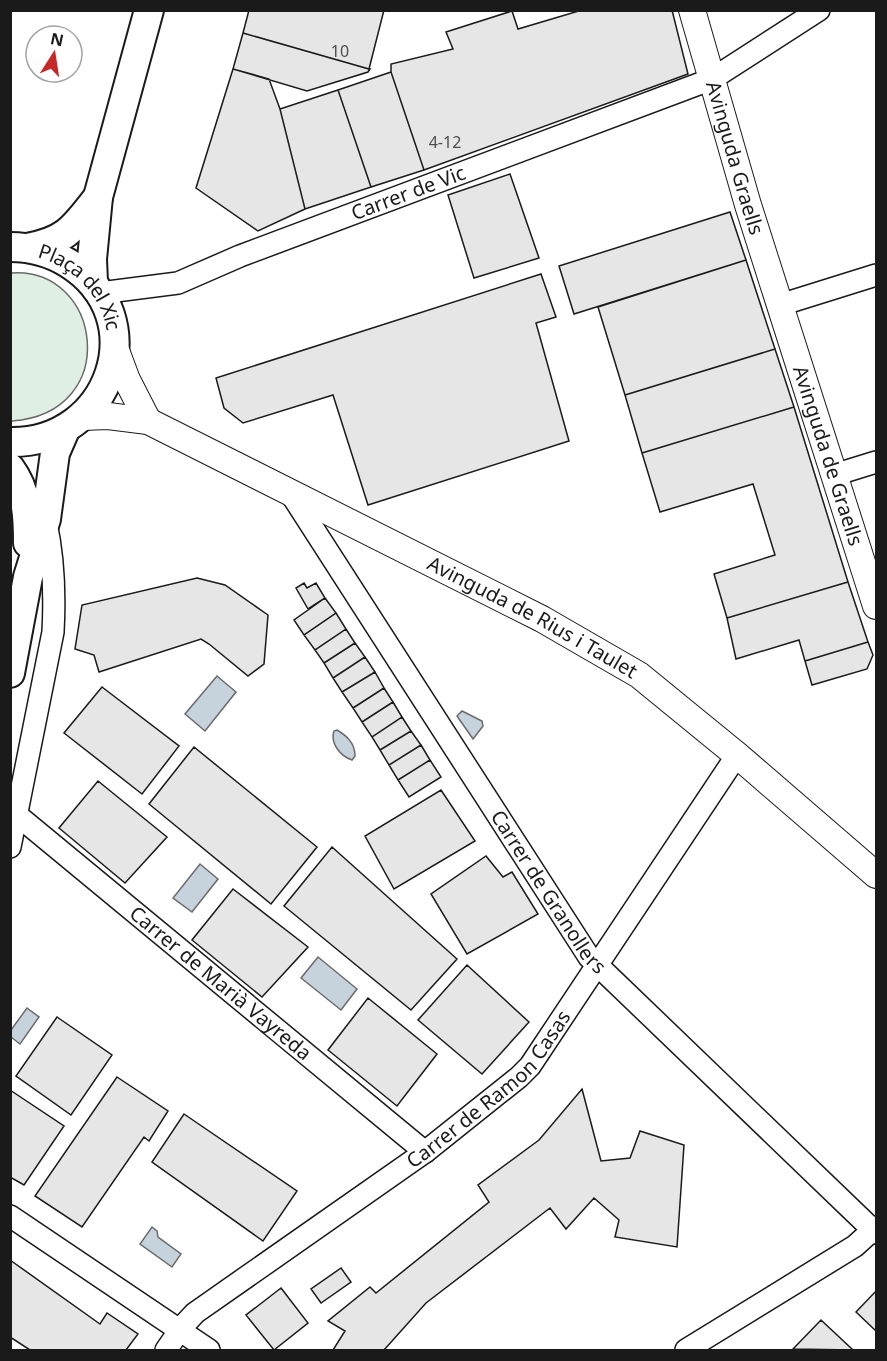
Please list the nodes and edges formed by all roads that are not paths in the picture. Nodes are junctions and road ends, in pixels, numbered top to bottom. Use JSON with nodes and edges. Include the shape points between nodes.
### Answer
{"nodes":[{"id":1,"x":149,"y":10,"type":"edge"},
{"id":2,"x":692,"y":10,"type":"edge"},
{"id":3,"x":819,"y":10,"type":"edge"},
{"id":4,"x":712,"y":79,"type":"junction"},
{"id":5,"x":98,"y":197,"type":"junction"},
{"id":6,"x":19,"y":248,"type":"edge"},
{"id":7,"x":876,"y":275,"type":"edge"},
{"id":8,"x":98,"y":291,"type":"junction"},
{"id":9,"x":780,"y":305,"type":"junction"},
{"id":10,"x":114,"y":345,"type":"junction"},
{"id":11,"x":147,"y":421,"type":"junction"},
{"id":12,"x":74,"y":424,"type":"junction"},
{"id":13,"x":10,"y":442,"type":"edge"},
{"id":14,"x":876,"y":462,"type":"edge"},
{"id":15,"x":10,"y":468,"type":"edge"},
{"id":16,"x":834,"y":475,"type":"junction"},
{"id":17,"x":291,"y":494,"type":"junction"},
{"id":18,"x":46,"y":519,"type":"junction"},
{"id":19,"x":19,"y":585,"type":"edge"},
{"id":20,"x":876,"y":606,"type":"edge"},
{"id":21,"x":10,"y":673,"type":"edge"},
{"id":22,"x":737,"y":755,"type":"junction"},
{"id":23,"x":17,"y":815,"type":"junction"},
{"id":24,"x":10,"y":848,"type":"edge"},
{"id":25,"x":876,"y":875,"type":"edge"},
{"id":26,"x":598,"y":965,"type":"junction"},
{"id":27,"x":425,"y":1152,"type":"junction"},
{"id":28,"x":10,"y":1215,"type":"edge"},
{"id":29,"x":875,"y":1230,"type":"edge"},
{"id":30,"x":180,"y":1330,"type":"junction"},
{"id":31,"x":166,"y":1350,"type":"edge"},
{"id":32,"x":209,"y":1350,"type":"edge"},
{"id":33,"x":686,"y":1350,"type":"edge"}],
"edges":[{"from":1,"to":5,"type":"main road"},
{"from":2,"to":4,"type":"street","name":"Avinguda Graells"},
{"from":3,"to":4,"type":"street","name":"Carrer de Vic"},
{"from":4,"to":8,"type":"street","name":"Carrer de Vic","via":[[240,256],[178,284]]},
{"from":4,"to":9,"type":"street","name":"Avinguda Graells"},
{"from":5,"to":6,"type":"main road","via":[[58,240]]},
{"from":5,"to":8,"type":"main road","via":[[92,260],[93,282]]},
{"from":6,"to":8,"type":"main road","name":"Plaça del Xic","via":[[64,260]]},
{"from":7,"to":9,"type":"street"},
{"from":8,"to":10,"type":"main road","name":"Plaça del Xic","via":[[110,314]]},
{"from":9,"to":16,"type":"street","name":"Avinguda de Graells"},
{"from":10,"to":11,"type":"street"},
{"from":10,"to":12,"type":"main road","name":"Plaça del Xic","via":[[111,370],[100,395]]},
{"from":11,"to":12,"type":"street","name":"Avinguda de Rius i Taulet","via":[[108,416]]},
{"from":11,"to":17,"type":"street","name":"Avinguda de Rius i Taulet"},
{"from":12,"to":13,"type":"main road","via":[[30,442]]},
{"from":12,"to":18,"type":"main road","via":[[55,453]]},
{"from":14,"to":16,"type":"street"},
{"from":15,"to":19,"type":"main road","via":[[21,486],[28,520]]},
{"from":16,"to":20,"type":"street","name":"Avinguda de Graells"},
{"from":17,"to":22,"type":"street","name":"Avinguda de Rius i Taulet","via":[[597,650],[639,675]]},
{"from":17,"to":26,"type":"street","name":"Carrer de Granollers"},
{"from":18,"to":19,"type":"main road"},
{"from":18,"to":23,"type":"street","via":[[55,599],[53,632]]},
{"from":19,"to":21,"type":"main road"},
{"from":22,"to":25,"type":"street","name":"Avinguda de Rius i Taulet"},
{"from":22,"to":26,"type":"street","name":"Carrer de Ramon Casas"},
{"from":23,"to":24,"type":"street"},
{"from":23,"to":27,"type":"street","name":"Carrer de Marià Vayreda"},
{"from":26,"to":27,"type":"street","name":"Carrer de Ramon Casas","via":[[530,1066]]},
{"from":26,"to":29,"type":"street","name":"Carrer de Granollers"},
{"from":27,"to":30,"type":"street","name":"Carrer de Ramon Casas","via":[[195,1313]]},
{"from":28,"to":30,"type":"street"},
{"from":29,"to":33,"type":"street"},
{"from":30,"to":31,"type":"street","name":"Carrer de Ramon Casas"},
{"from":30,"to":32,"type":"street"}]}
